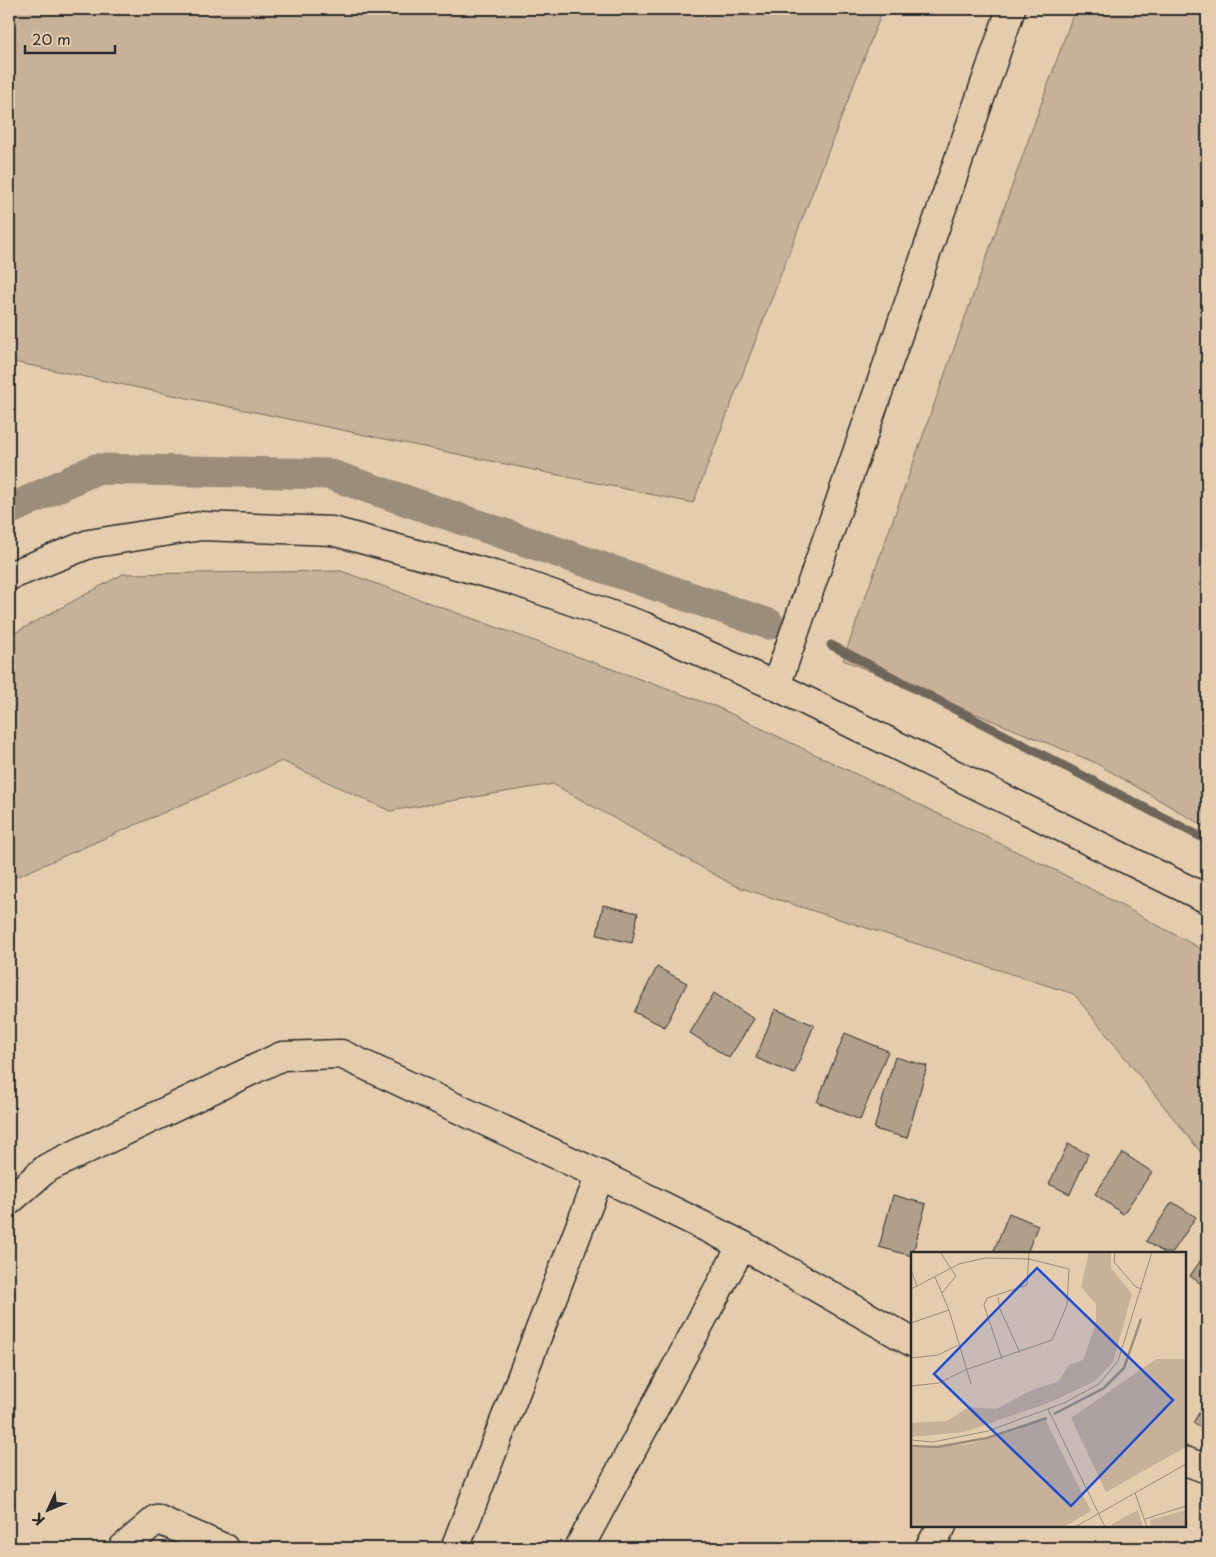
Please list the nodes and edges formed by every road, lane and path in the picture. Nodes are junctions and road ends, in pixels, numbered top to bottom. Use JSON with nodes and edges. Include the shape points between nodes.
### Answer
{"nodes":[{"id":1,"x":1011,"y":9,"type":"edge"},
{"id":2,"x":9,"y":576,"type":"edge"},
{"id":3,"x":776,"y":686,"type":"junction"},
{"id":4,"x":1207,"y":899,"type":"edge"},
{"id":5,"x":600,"y":1175,"type":"junction"},
{"id":6,"x":9,"y":1201,"type":"edge"},
{"id":7,"x":742,"y":1245,"type":"junction"},
{"id":8,"x":911,"y":1341,"type":"edge"},
{"id":9,"x":1186,"y":1461,"type":"edge"},
{"id":10,"x":1207,"y":1470,"type":"edge"},
{"id":11,"x":941,"y":1527,"type":"edge"},
{"id":12,"x":123,"y":1548,"type":"edge"},
{"id":13,"x":224,"y":1548,"type":"edge"},
{"id":14,"x":455,"y":1548,"type":"edge"},
{"id":15,"x":579,"y":1548,"type":"edge"},
{"id":16,"x":930,"y":1548,"type":"edge"}],
"edges":[{"from":1,"to":3,"type":"street"},
{"from":2,"to":3,"type":"street","via":[[89,544],[201,526],[332,531],[521,584],[643,626]]},
{"from":3,"to":4,"type":"street"},
{"from":5,"to":6,"type":"street","via":[[341,1054],[282,1056],[47,1168]]},
{"from":5,"to":7,"type":"street"},
{"from":5,"to":14,"type":"street"},
{"from":7,"to":8,"type":"street"},
{"from":7,"to":15,"type":"street"},
{"from":9,"to":10,"type":"street"},
{"from":11,"to":16,"type":"street"},
{"from":12,"to":13,"type":"street","via":[[157,1519]]}]}
